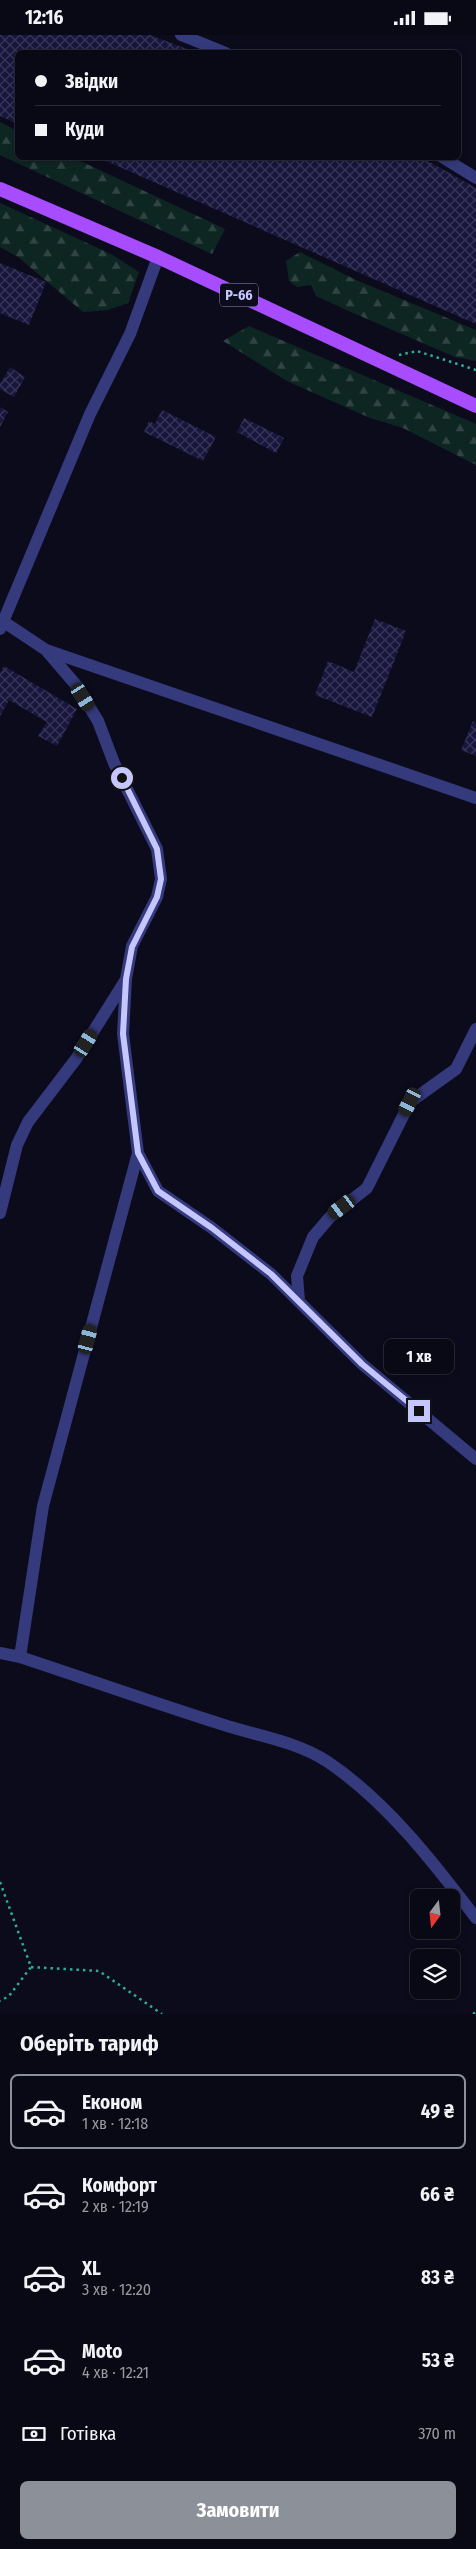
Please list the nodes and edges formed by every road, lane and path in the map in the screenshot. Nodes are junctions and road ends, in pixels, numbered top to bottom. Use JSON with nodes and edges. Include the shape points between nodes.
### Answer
{"nodes":[{"id":1,"x":180,"y":35,"type":"edge"},
{"id":2,"x":218,"y":50,"type":"edge"},
{"id":3,"x":447,"y":160,"type":"edge"},
{"id":4,"x":476,"y":178,"type":"edge"},
{"id":5,"x":0,"y":189,"type":"edge"},
{"id":6,"x":158,"y":257,"type":"junction"},
{"id":7,"x":378,"y":360,"type":"junction"},
{"id":8,"x":476,"y":370,"type":"edge"},
{"id":9,"x":476,"y":406,"type":"edge"},
{"id":10,"x":2,"y":625,"type":"edge"},
{"id":11,"x":46,"y":650,"type":"junction"},
{"id":12,"x":476,"y":798,"type":"edge"},
{"id":13,"x":126,"y":979,"type":"junction"},
{"id":14,"x":476,"y":1029,"type":"edge"},
{"id":15,"x":138,"y":1153,"type":"junction"},
{"id":16,"x":0,"y":1213,"type":"edge"},
{"id":17,"x":299,"y":1301,"type":"junction"},
{"id":18,"x":476,"y":1459,"type":"edge"},
{"id":19,"x":0,"y":1653,"type":"edge"},
{"id":20,"x":20,"y":1657,"type":"junction"},
{"id":21,"x":0,"y":1881,"type":"edge"},
{"id":22,"x":476,"y":1918,"type":"edge"},
{"id":23,"x":31,"y":1967,"type":"junction"},
{"id":24,"x":0,"y":2001,"type":"edge"},
{"id":25,"x":162,"y":2014,"type":"edge"}],
"edges":[{"from":1,"to":2,"type":"street"},
{"from":3,"to":4,"type":"street"},
{"from":5,"to":6,"type":"main road","number":"Р-66"},
{"from":6,"to":7,"type":"main road","number":"Р-66"},
{"from":6,"to":10,"type":"street","via":[[130,334],[90,414]]},
{"from":7,"to":8,"type":"path","via":[[417,351]]},
{"from":7,"to":9,"type":"main road","number":"Р-66"},
{"from":10,"to":11,"type":"street"},
{"from":11,"to":12,"type":"street"},
{"from":11,"to":13,"type":"street","via":[[76,685],[98,721],[114,763],[157,849],[161,879],[157,897],[132,947]]},
{"from":13,"to":15,"type":"street","via":[[123,1034]]},
{"from":13,"to":16,"type":"street","via":[[76,1059],[28,1122],[17,1145]]},
{"from":14,"to":17,"type":"street","via":[[456,1069],[410,1102],[367,1188],[330,1217],[313,1237],[297,1276]]},
{"from":15,"to":17,"type":"street","via":[[158,1191],[271,1274]]},
{"from":15,"to":20,"type":"street","via":[[43,1506]]},
{"from":17,"to":18,"type":"street","via":[[362,1364]]},
{"from":19,"to":20,"type":"street"},
{"from":20,"to":22,"type":"street","via":[[223,1725],[278,1740],[328,1762],[370,1796],[418,1845]]},
{"from":21,"to":23,"type":"path"},
{"from":23,"to":24,"type":"path","via":[[10,1995]]},
{"from":23,"to":25,"type":"path","via":[[100,1971]]}]}
